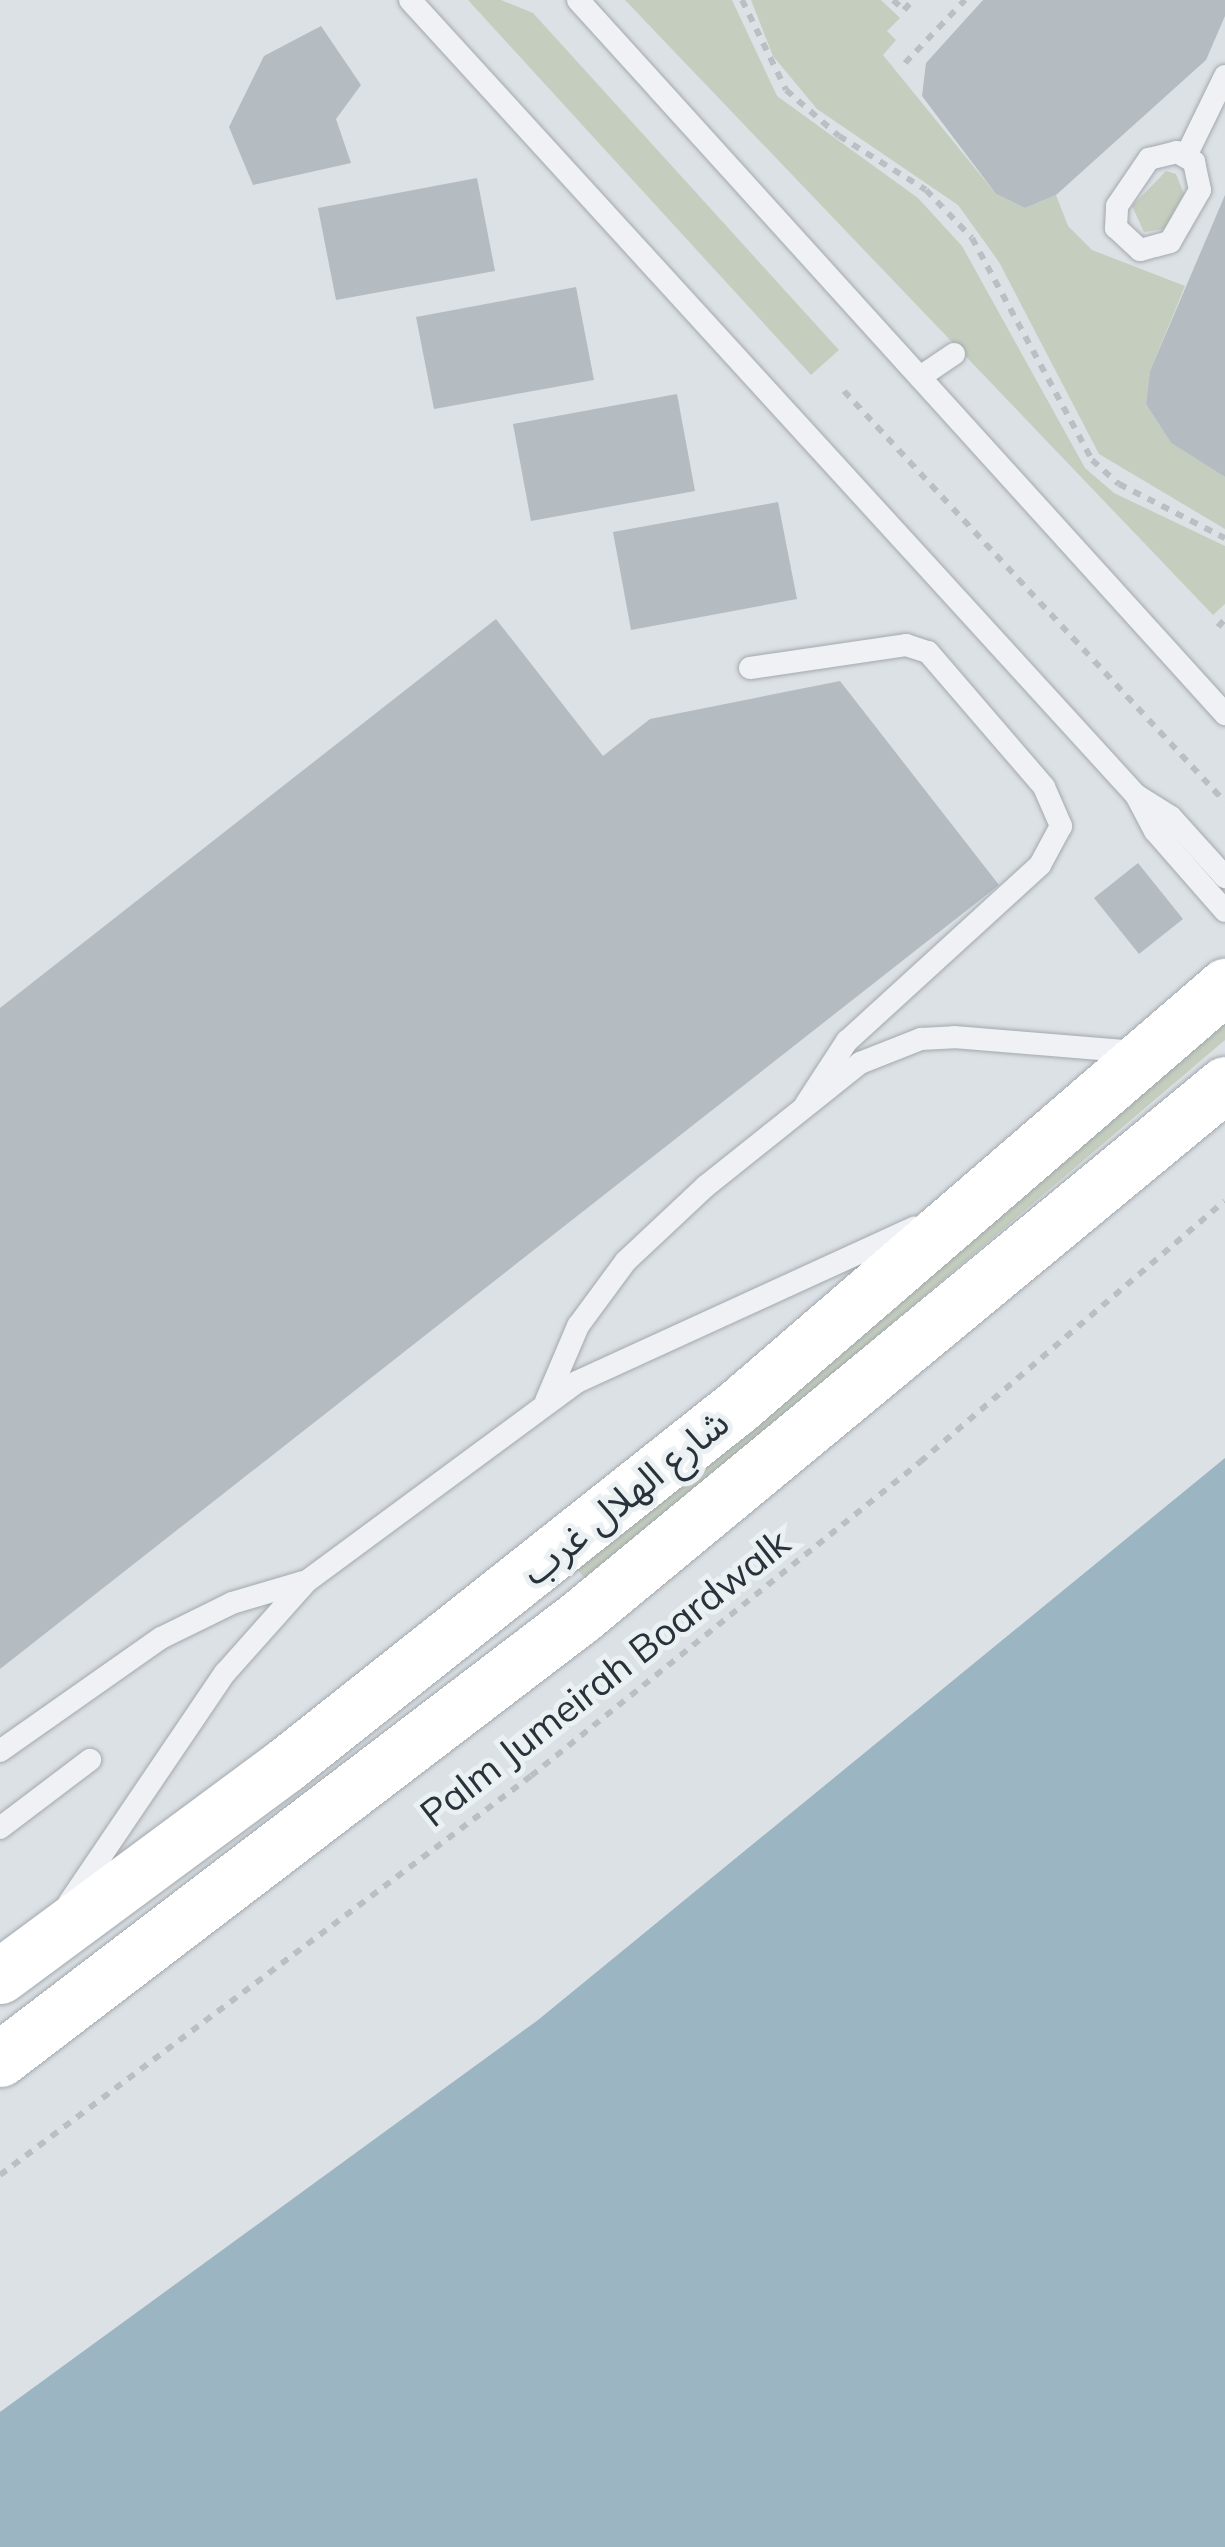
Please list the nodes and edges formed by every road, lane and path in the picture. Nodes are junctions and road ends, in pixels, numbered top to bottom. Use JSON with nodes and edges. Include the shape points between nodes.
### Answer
{"nodes":[{"id":1,"x":410,"y":0,"type":"edge"},
{"id":2,"x":578,"y":0,"type":"edge"},
{"id":3,"x":742,"y":0,"type":"edge"},
{"id":4,"x":893,"y":0,"type":"edge"},
{"id":5,"x":914,"y":0,"type":"edge"},
{"id":6,"x":965,"y":0,"type":"edge"},
{"id":7,"x":905,"y":63,"type":"dead end"},
{"id":8,"x":1225,"y":76,"type":"edge"},
{"id":9,"x":1186,"y":156,"type":"junction"},
{"id":10,"x":954,"y":354,"type":"dead end"},
{"id":11,"x":920,"y":377,"type":"junction"},
{"id":12,"x":844,"y":392,"type":"dead end"},
{"id":13,"x":1225,"y":538,"type":"edge"},
{"id":14,"x":1225,"y":620,"type":"edge"},
{"id":15,"x":1218,"y":626,"type":"dead end"},
{"id":16,"x":750,"y":668,"type":"dead end"},
{"id":17,"x":1225,"y":714,"type":"edge"},
{"id":18,"x":1136,"y":795,"type":"junction"},
{"id":19,"x":1225,"y":802,"type":"edge"},
{"id":20,"x":1225,"y":877,"type":"edge"},
{"id":21,"x":1225,"y":911,"type":"edge"},
{"id":22,"x":1225,"y":986,"type":"edge"},
{"id":23,"x":1150,"y":1053,"type":"junction"},
{"id":24,"x":1225,"y":1084,"type":"edge"},
{"id":25,"x":806,"y":1104,"type":"junction"},
{"id":26,"x":977,"y":1200,"type":"junction"},
{"id":27,"x":1225,"y":1200,"type":"edge"},
{"id":28,"x":546,"y":1401,"type":"junction"},
{"id":29,"x":307,"y":1581,"type":"junction"},
{"id":30,"x":0,"y":1752,"type":"edge"},
{"id":31,"x":90,"y":1760,"type":"dead end"},
{"id":32,"x":0,"y":1828,"type":"edge"},
{"id":33,"x":20,"y":1961,"type":"edge"},
{"id":34,"x":0,"y":2059,"type":"edge"},
{"id":35,"x":0,"y":2175,"type":"edge"}],
"edges":[{"from":1,"to":18,"type":"lane"},
{"from":2,"to":11,"type":"lane"},
{"from":3,"to":13,"type":"path","via":[[786,90],[839,136],[926,190],[972,238],[1092,460],[1119,484]]},
{"from":4,"to":5,"type":"path","via":[[904,10]]},
{"from":6,"to":7,"type":"path"},
{"from":8,"to":9,"type":"lane"},
{"from":9,"to":9,"type":"lane","via":[[1167,151],[1148,159],[1117,206],[1112,244],[1151,251],[1170,242],[1200,190]]},
{"from":10,"to":11,"type":"lane"},
{"from":11,"to":17,"type":"lane"},
{"from":12,"to":19,"type":"path"},
{"from":14,"to":15,"type":"path"},
{"from":16,"to":25,"type":"lane","via":[[906,646],[928,652],[1044,787],[1061,826],[1040,865],[847,1041]]},
{"from":18,"to":20,"type":"lane","via":[[1171,817]]},
{"from":18,"to":21,"type":"lane","via":[[1155,831]]},
{"from":22,"to":23,"type":"main road","name":"شارع الهلال غرب"},
{"from":23,"to":25,"type":"lane","via":[[921,1039],[860,1064]]},
{"from":23,"to":26,"type":"main road","name":"شارع الهلال غرب"},
{"from":24,"to":34,"type":"main road","name":"شارع الهلال غرب","via":[[581,1616]]},
{"from":25,"to":28,"type":"lane","via":[[626,1261],[578,1326]]},
{"from":26,"to":28,"type":"lane","via":[[642,1349]]},
{"from":26,"to":33,"type":"main road","name":"شارع الهلال غرب","via":[[555,1554]]},
{"from":27,"to":35,"type":"path","name":"Palm Jumeirah Boardwalk","via":[[920,1462],[530,1776]]},
{"from":28,"to":29,"type":"lane"},
{"from":29,"to":30,"type":"lane","via":[[232,1603],[161,1638]]},
{"from":29,"to":33,"type":"lane","via":[[225,1673]]},
{"from":31,"to":32,"type":"lane"}]}
